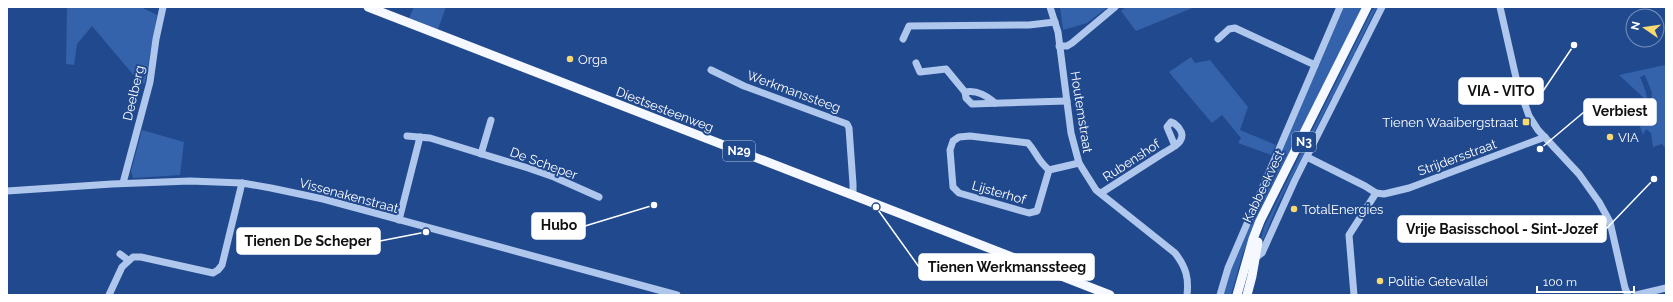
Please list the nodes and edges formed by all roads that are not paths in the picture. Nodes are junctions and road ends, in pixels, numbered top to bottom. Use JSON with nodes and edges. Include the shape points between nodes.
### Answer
{"nodes":[{"id":1,"x":163,"y":7,"type":"edge"},
{"id":2,"x":368,"y":7,"type":"edge"},
{"id":3,"x":1050,"y":7,"type":"edge"},
{"id":4,"x":1115,"y":7,"type":"edge"},
{"id":5,"x":1340,"y":7,"type":"edge"},
{"id":6,"x":1367,"y":7,"type":"edge"},
{"id":7,"x":1371,"y":7,"type":"edge"},
{"id":8,"x":1382,"y":7,"type":"edge"},
{"id":9,"x":1500,"y":7,"type":"edge"},
{"id":10,"x":1055,"y":22,"type":"junction"},
{"id":11,"x":903,"y":38,"type":"dead end"},
{"id":12,"x":1218,"y":39,"type":"dead end"},
{"id":13,"x":1060,"y":46,"type":"junction"},
{"id":14,"x":916,"y":63,"type":"dead end"},
{"id":15,"x":1315,"y":65,"type":"junction"},
{"id":16,"x":711,"y":70,"type":"dead end"},
{"id":17,"x":965,"y":92,"type":"junction"},
{"id":18,"x":1067,"y":101,"type":"junction"},
{"id":19,"x":996,"y":104,"type":"junction"},
{"id":20,"x":491,"y":120,"type":"dead end"},
{"id":21,"x":407,"y":136,"type":"dead end"},
{"id":22,"x":420,"y":137,"type":"junction"},
{"id":23,"x":1545,"y":137,"type":"junction"},
{"id":24,"x":1175,"y":146,"type":"dead end"},
{"id":25,"x":481,"y":154,"type":"junction"},
{"id":26,"x":1307,"y":157,"type":"junction"},
{"id":27,"x":1078,"y":163,"type":"junction"},
{"id":28,"x":1049,"y":170,"type":"junction"},
{"id":29,"x":123,"y":183,"type":"junction"},
{"id":30,"x":242,"y":183,"type":"junction"},
{"id":31,"x":7,"y":191,"type":"edge"},
{"id":32,"x":1100,"y":193,"type":"junction"},
{"id":33,"x":1376,"y":193,"type":"junction"},
{"id":34,"x":853,"y":196,"type":"junction"},
{"id":35,"x":599,"y":197,"type":"dead end"},
{"id":36,"x":399,"y":220,"type":"junction"},
{"id":37,"x":120,"y":254,"type":"dead end"},
{"id":38,"x":1254,"y":259,"type":"junction"},
{"id":39,"x":128,"y":260,"type":"junction"},
{"id":40,"x":1666,"y":288,"type":"edge"},
{"id":41,"x":109,"y":295,"type":"edge"},
{"id":42,"x":677,"y":295,"type":"edge"},
{"id":43,"x":1110,"y":295,"type":"edge"},
{"id":44,"x":1187,"y":295,"type":"edge"},
{"id":45,"x":1220,"y":295,"type":"edge"},
{"id":46,"x":1237,"y":295,"type":"edge"},
{"id":47,"x":1248,"y":295,"type":"edge"},
{"id":48,"x":1354,"y":295,"type":"edge"},
{"id":49,"x":1628,"y":295,"type":"edge"},
{"id":50,"x":1636,"y":295,"type":"edge"}],
"edges":[{"from":1,"to":29,"type":"street","name":"Deelberg","via":[[150,82]]},
{"from":2,"to":34,"type":"main road","name":"Diestsesteenweg","number":"N29"},
{"from":3,"to":10,"type":"street","name":"Houtemstraat"},
{"from":4,"to":13,"type":"street","via":[[1072,43]]},
{"from":5,"to":15,"type":"street","name":"Kabbeekvest"},
{"from":6,"to":46,"type":"main road","name":"Kabbeekvest","number":"N3","via":[[1260,220]]},
{"from":7,"to":38,"type":"main road","name":"Kabbeekvest","number":"N3","via":[[1265,220]]},
{"from":8,"to":26,"type":"street","name":"Kabbeekvest"},
{"from":9,"to":23,"type":"street","via":[[1524,104]]},
{"from":10,"to":11,"type":"street","via":[[1029,25],[909,26]]},
{"from":10,"to":13,"type":"street","name":"Houtemstraat"},
{"from":12,"to":15,"type":"street","via":[[1235,28]]},
{"from":13,"to":18,"type":"street","name":"Houtemstraat"},
{"from":14,"to":17,"type":"street","via":[[920,72],[946,70]]},
{"from":15,"to":45,"type":"street","name":"Kabbeekvest","via":[[1228,268]]},
{"from":16,"to":34,"type":"street","name":"Werkmanssteeg","via":[[744,86],[847,124]]},
{"from":17,"to":19,"type":"street","via":[[976,92]]},
{"from":17,"to":19,"type":"street","via":[[966,98],[972,104]]},
{"from":18,"to":19,"type":"street"},
{"from":18,"to":27,"type":"street","name":"Houtemstraat"},
{"from":20,"to":25,"type":"street"},
{"from":21,"to":22,"type":"street","name":"De Scheper"},
{"from":22,"to":25,"type":"street","name":"De Scheper"},
{"from":22,"to":36,"type":"street"},
{"from":23,"to":33,"type":"street","name":"Strijdersstraat","via":[[1409,188],[1384,194]]},
{"from":23,"to":49,"type":"street","via":[[1579,174],[1610,222]]},
{"from":24,"to":32,"type":"street","name":"Rubenshof"},
{"from":25,"to":35,"type":"street","name":"De Scheper","via":[[554,177]]},
{"from":26,"to":33,"type":"street"},
{"from":26,"to":38,"type":"street","name":"Kabbeekvest","via":[[1262,253]]},
{"from":27,"to":28,"type":"street"},
{"from":27,"to":32,"type":"street","name":"Houtemstraat"},
{"from":28,"to":28,"type":"street","name":"Lijsterhof","via":[[1040,163],[1028,143],[970,136],[959,137],[953,141],[950,150],[953,187],[959,193],[1029,213],[1037,211]]},
{"from":29,"to":30,"type":"street","name":"Vissenakenstraat"},
{"from":29,"to":31,"type":"street","name":"Vissenakenstraat"},
{"from":30,"to":36,"type":"street","name":"Vissenakenstraat","via":[[295,192]]},
{"from":30,"to":39,"type":"street","via":[[222,265],[218,270],[213,273],[141,257]]},
{"from":32,"to":44,"type":"street","name":"Houtemstraat","via":[[1178,258],[1188,276]]},
{"from":33,"to":48,"type":"street","via":[[1349,235]]},
{"from":34,"to":43,"type":"main road","name":"Diestsesteenweg","number":"N29"},
{"from":36,"to":42,"type":"street","name":"Vissenakenstraat"},
{"from":37,"to":39,"type":"street"},
{"from":38,"to":47,"type":"main road","name":"Kabbeekvest","number":"N3"},
{"from":39,"to":41,"type":"street"},
{"from":40,"to":50,"type":"street"}]}
